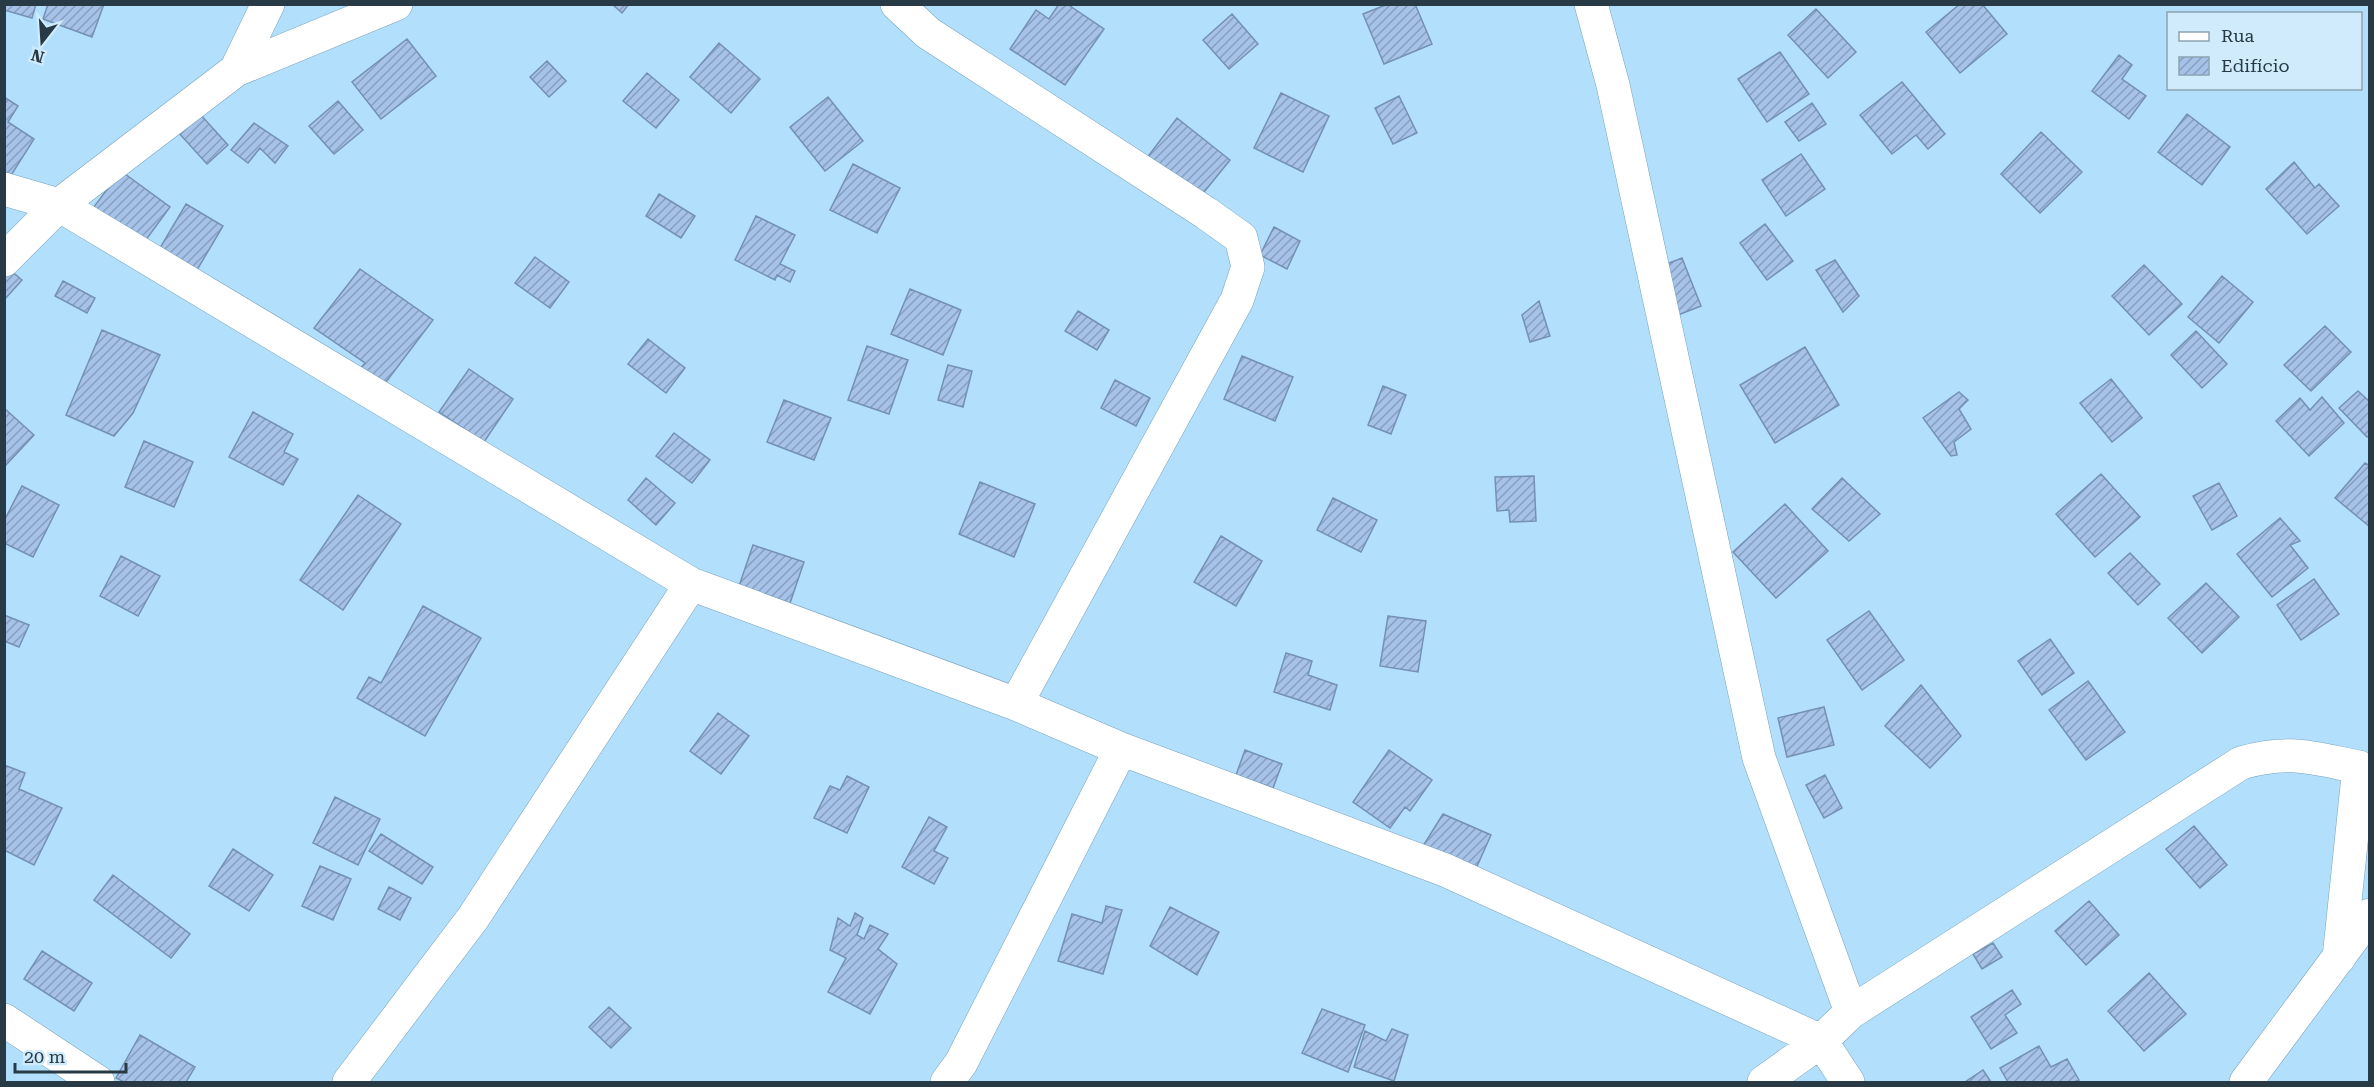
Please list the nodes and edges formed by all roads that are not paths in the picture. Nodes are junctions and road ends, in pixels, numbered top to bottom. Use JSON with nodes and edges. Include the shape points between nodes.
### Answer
{"nodes":[{"id":1,"x":268,"y":4,"type":"edge"},
{"id":2,"x":396,"y":4,"type":"edge"},
{"id":3,"x":897,"y":4,"type":"edge"},
{"id":4,"x":1591,"y":4,"type":"edge"},
{"id":5,"x":236,"y":70,"type":"junction"},
{"id":6,"x":4,"y":189,"type":"edge"},
{"id":7,"x":59,"y":205,"type":"junction"},
{"id":8,"x":4,"y":260,"type":"edge"},
{"id":9,"x":691,"y":584,"type":"junction"},
{"id":10,"x":1016,"y":704,"type":"junction"},
{"id":11,"x":1121,"y":749,"type":"junction"},
{"id":12,"x":2364,"y":769,"type":"edge"},
{"id":13,"x":2370,"y":915,"type":"edge"},
{"id":14,"x":2339,"y":958,"type":"junction"},
{"id":15,"x":1851,"y":1012,"type":"junction"},
{"id":16,"x":4,"y":1020,"type":"edge"},
{"id":17,"x":1821,"y":1041,"type":"junction"},
{"id":18,"x":98,"y":1083,"type":"edge"},
{"id":19,"x":349,"y":1083,"type":"edge"},
{"id":20,"x":947,"y":1083,"type":"edge"},
{"id":21,"x":1764,"y":1083,"type":"edge"},
{"id":22,"x":1848,"y":1083,"type":"edge"},
{"id":23,"x":2246,"y":1083,"type":"edge"}],
"edges":[{"from":1,"to":5,"type":"street"},
{"from":2,"to":5,"type":"street"},
{"from":3,"to":10,"type":"street","via":[[928,33],[1241,238],[1248,267],[1237,300]]},
{"from":4,"to":15,"type":"street","via":[[1759,758]]},
{"from":5,"to":7,"type":"street"},
{"from":6,"to":7,"type":"street"},
{"from":7,"to":8,"type":"street"},
{"from":7,"to":9,"type":"street"},
{"from":9,"to":10,"type":"street"},
{"from":9,"to":19,"type":"street","via":[[473,918]]},
{"from":10,"to":11,"type":"street"},
{"from":11,"to":17,"type":"street","via":[[1444,870]]},
{"from":11,"to":20,"type":"street","via":[[961,1063]]},
{"from":12,"to":14,"type":"street"},
{"from":12,"to":15,"type":"street","via":[[2293,754],[2266,755],[2241,763]]},
{"from":13,"to":14,"type":"street"},
{"from":14,"to":23,"type":"street"},
{"from":15,"to":17,"type":"street"},
{"from":16,"to":18,"type":"street"},
{"from":17,"to":21,"type":"street"},
{"from":17,"to":22,"type":"street"}]}
